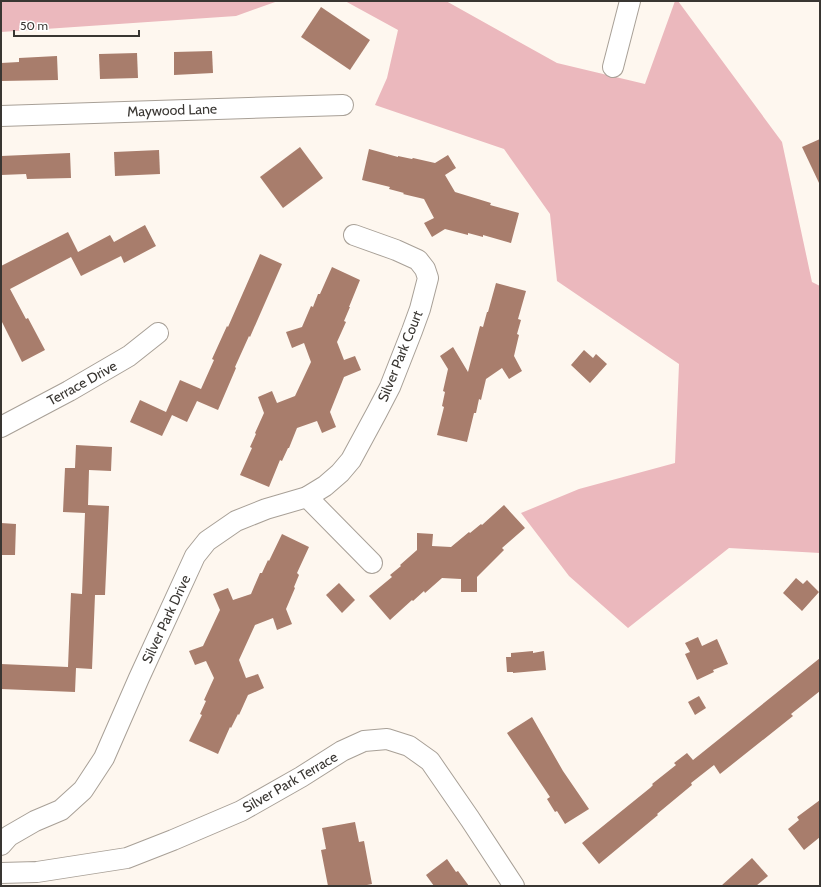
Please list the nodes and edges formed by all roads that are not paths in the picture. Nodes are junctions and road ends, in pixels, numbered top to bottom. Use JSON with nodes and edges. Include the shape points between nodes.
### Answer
{"nodes":[{"id":1,"x":630,"y":1,"type":"edge"},
{"id":2,"x":613,"y":67,"type":"dead end"},
{"id":3,"x":343,"y":105,"type":"dead end"},
{"id":4,"x":1,"y":116,"type":"edge"},
{"id":5,"x":354,"y":235,"type":"dead end"},
{"id":6,"x":158,"y":333,"type":"dead end"},
{"id":7,"x":1,"y":427,"type":"edge"},
{"id":8,"x":307,"y":497,"type":"junction"},
{"id":9,"x":372,"y":563,"type":"dead end"},
{"id":10,"x":1,"y":845,"type":"edge"},
{"id":11,"x":1,"y":873,"type":"edge"},
{"id":12,"x":514,"y":886,"type":"edge"}],
"edges":[{"from":1,"to":2,"type":"street"},
{"from":3,"to":4,"type":"street","name":"Maywood Lane"},
{"from":5,"to":8,"type":"street","name":"Silver Park Court","via":[[418,260],[428,278],[420,309],[390,387],[372,423],[351,460],[340,473]]},
{"from":6,"to":7,"type":"street","name":"Terrace Drive","via":[[123,360]]},
{"from":8,"to":9,"type":"street"},
{"from":8,"to":10,"type":"street","name":"Silver Park Drive","via":[[249,515],[208,541],[195,556],[104,758],[82,790],[61,810],[9,836]]},
{"from":11,"to":12,"type":"street","name":"Silver Park Terrace","via":[[37,872],[128,858],[241,811],[301,778],[342,751],[364,741],[387,739],[409,746],[430,761]]}]}
